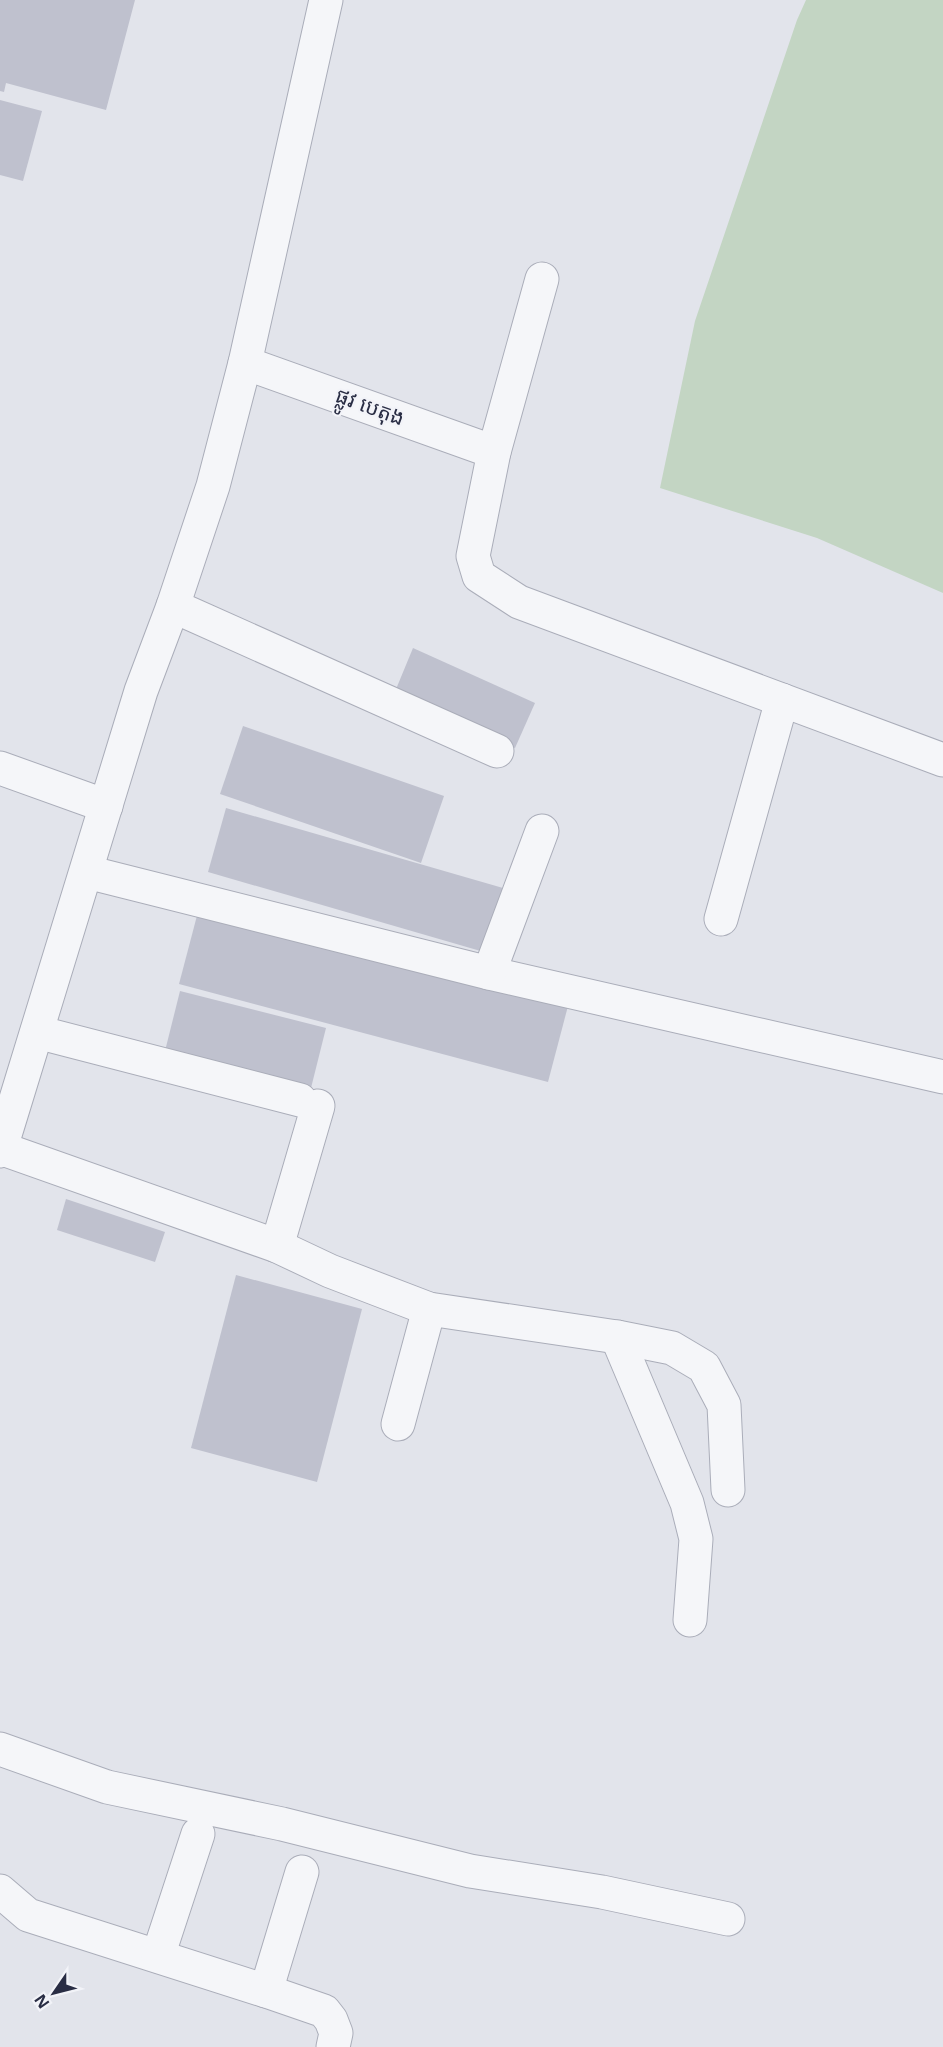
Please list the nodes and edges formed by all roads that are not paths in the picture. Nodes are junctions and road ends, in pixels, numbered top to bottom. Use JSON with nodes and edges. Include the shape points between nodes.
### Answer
{"nodes":[{"id":1,"x":326,"y":0,"type":"edge"},
{"id":2,"x":542,"y":279,"type":"dead end"},
{"id":3,"x":245,"y":363,"type":"junction"},
{"id":4,"x":494,"y":452,"type":"junction"},
{"id":5,"x":173,"y":606,"type":"junction"},
{"id":6,"x":782,"y":700,"type":"junction"},
{"id":7,"x":497,"y":751,"type":"dead end"},
{"id":8,"x":943,"y":760,"type":"edge"},
{"id":9,"x":0,"y":768,"type":"edge"},
{"id":10,"x":106,"y":806,"type":"junction"},
{"id":11,"x":542,"y":831,"type":"dead end"},
{"id":12,"x":87,"y":872,"type":"junction"},
{"id":13,"x":721,"y":919,"type":"dead end"},
{"id":14,"x":489,"y":974,"type":"junction"},
{"id":15,"x":37,"y":1032,"type":"junction"},
{"id":16,"x":943,"y":1077,"type":"edge"},
{"id":17,"x":0,"y":1149,"type":"edge"},
{"id":18,"x":277,"y":1246,"type":"junction"},
{"id":19,"x":429,"y":1309,"type":"junction"},
{"id":20,"x":617,"y":1337,"type":"junction"},
{"id":21,"x":398,"y":1424,"type":"dead end"},
{"id":22,"x":728,"y":1490,"type":"dead end"},
{"id":23,"x":690,"y":1620,"type":"dead end"},
{"id":24,"x":0,"y":1749,"type":"edge"},
{"id":25,"x":198,"y":1834,"type":"dead end"},
{"id":26,"x":302,"y":1872,"type":"dead end"},
{"id":27,"x":0,"y":1891,"type":"edge"},
{"id":28,"x":729,"y":1919,"type":"dead end"},
{"id":29,"x":158,"y":1956,"type":"junction"},
{"id":30,"x":266,"y":1991,"type":"junction"},
{"id":31,"x":333,"y":2047,"type":"edge"}],
"edges":[{"from":1,"to":3,"type":"street"},
{"from":2,"to":4,"type":"street"},
{"from":3,"to":4,"type":"street","name":"ផ្លូវ បេតុង"},
{"from":3,"to":5,"type":"street","via":[[213,486]]},
{"from":4,"to":6,"type":"street","via":[[473,556],[479,576],[519,602]]},
{"from":5,"to":7,"type":"street"},
{"from":5,"to":10,"type":"street","via":[[141,691]]},
{"from":6,"to":8,"type":"street"},
{"from":6,"to":13,"type":"street"},
{"from":9,"to":10,"type":"street"},
{"from":10,"to":12,"type":"street"},
{"from":11,"to":14,"type":"street"},
{"from":12,"to":14,"type":"street"},
{"from":12,"to":15,"type":"street"},
{"from":14,"to":16,"type":"street"},
{"from":15,"to":17,"type":"street"},
{"from":15,"to":18,"type":"street","via":[[309,1103]]},
{"from":17,"to":18,"type":"street"},
{"from":18,"to":19,"type":"street"},
{"from":19,"to":20,"type":"street"},
{"from":19,"to":21,"type":"street"},
{"from":20,"to":22,"type":"street","via":[[672,1348],[704,1367],[724,1405]]},
{"from":20,"to":23,"type":"street","via":[[687,1503],[696,1539]]},
{"from":24,"to":28,"type":"street","via":[[107,1787],[282,1824],[470,1871],[602,1892]]},
{"from":25,"to":29,"type":"street"},
{"from":26,"to":30,"type":"street"},
{"from":27,"to":29,"type":"street","via":[[28,1915]]},
{"from":29,"to":30,"type":"street"},
{"from":30,"to":31,"type":"street","via":[[324,2011],[336,2033]]}]}
